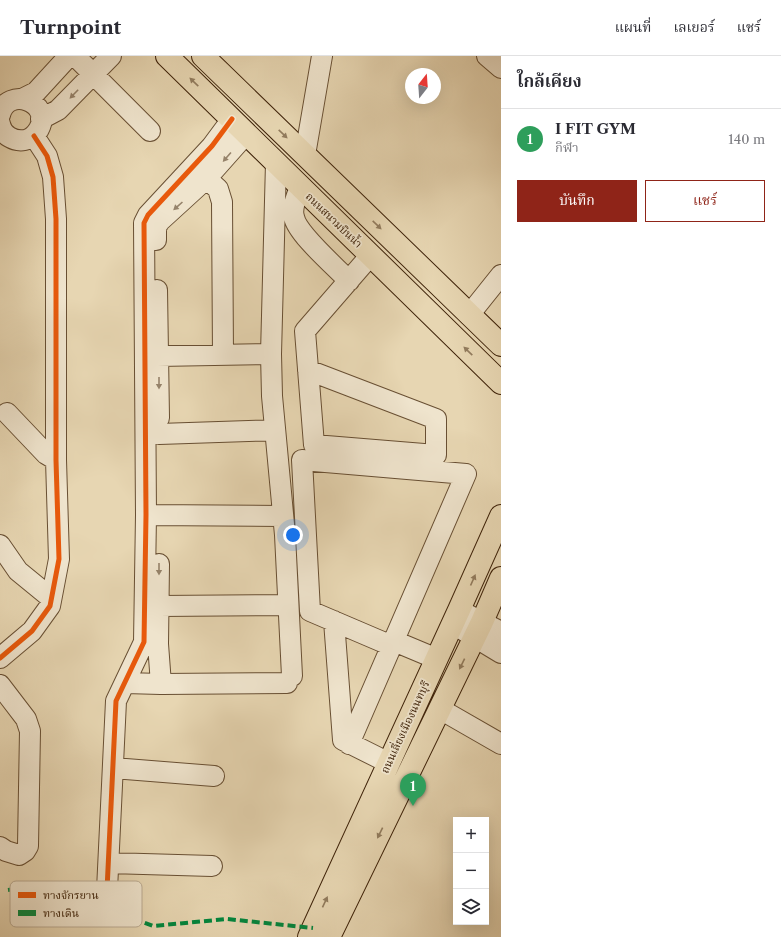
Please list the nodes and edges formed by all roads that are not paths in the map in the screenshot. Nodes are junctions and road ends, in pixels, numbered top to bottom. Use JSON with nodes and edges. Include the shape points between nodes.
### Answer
{"nodes":[{"id":1,"x":69,"y":56,"type":"edge"},
{"id":2,"x":75,"y":56,"type":"edge"},
{"id":3,"x":111,"y":56,"type":"edge"},
{"id":4,"x":167,"y":56,"type":"edge"},
{"id":5,"x":203,"y":56,"type":"edge"},
{"id":6,"x":322,"y":56,"type":"edge"},
{"id":7,"x":487,"y":56,"type":"edge"},
{"id":8,"x":501,"y":68,"type":"edge"},
{"id":9,"x":94,"y":73,"type":"junction"},
{"id":10,"x":236,"y":87,"type":"junction"},
{"id":11,"x":22,"y":99,"type":"junction"},
{"id":12,"x":1,"y":113,"type":"edge"},
{"id":13,"x":263,"y":114,"type":"junction"},
{"id":14,"x":232,"y":119,"type":"junction"},
{"id":15,"x":38,"y":127,"type":"junction"},
{"id":16,"x":150,"y":131,"type":"dead end"},
{"id":17,"x":305,"y":155,"type":"junction"},
{"id":18,"x":276,"y":163,"type":"junction"},
{"id":19,"x":200,"y":173,"type":"junction"},
{"id":20,"x":300,"y":187,"type":"junction"},
{"id":21,"x":370,"y":256,"type":"junction"},
{"id":22,"x":501,"y":275,"type":"edge"},
{"id":23,"x":349,"y":281,"type":"junction"},
{"id":24,"x":470,"y":315,"type":"junction"},
{"id":25,"x":151,"y":319,"type":"junction"},
{"id":26,"x":501,"y":345,"type":"edge"},
{"id":27,"x":271,"y":354,"type":"junction"},
{"id":28,"x":223,"y":355,"type":"junction"},
{"id":29,"x":158,"y":356,"type":"junction"},
{"id":30,"x":308,"y":370,"type":"junction"},
{"id":31,"x":499,"y":384,"type":"edge"},
{"id":32,"x":7,"y":413,"type":"dead end"},
{"id":33,"x":275,"y":430,"type":"junction"},
{"id":34,"x":159,"y":434,"type":"junction"},
{"id":35,"x":56,"y":460,"type":"junction"},
{"id":36,"x":152,"y":516,"type":"junction"},
{"id":37,"x":282,"y":516,"type":"junction"},
{"id":38,"x":501,"y":516,"type":"edge"},
{"id":39,"x":0,"y":545,"type":"edge"},
{"id":40,"x":501,"y":578,"type":"edge"},
{"id":41,"x":51,"y":598,"type":"junction"},
{"id":42,"x":288,"y":605,"type":"junction"},
{"id":43,"x":158,"y":606,"type":"junction"},
{"id":44,"x":456,"y":617,"type":"junction"},
{"id":45,"x":334,"y":621,"type":"junction"},
{"id":46,"x":486,"y":631,"type":"edge"},
{"id":47,"x":151,"y":643,"type":"junction"},
{"id":48,"x":393,"y":643,"type":"junction"},
{"id":49,"x":501,"y":653,"type":"edge"},
{"id":50,"x":0,"y":658,"type":"edge"},
{"id":51,"x":437,"y":659,"type":"junction"},
{"id":52,"x":0,"y":664,"type":"edge"},
{"id":53,"x":0,"y":670,"type":"edge"},
{"id":54,"x":125,"y":683,"type":"junction"},
{"id":55,"x":161,"y":684,"type":"junction"},
{"id":56,"x":0,"y":685,"type":"edge"},
{"id":57,"x":440,"y":709,"type":"junction"},
{"id":58,"x":349,"y":744,"type":"junction"},
{"id":59,"x":501,"y":744,"type":"edge"},
{"id":60,"x":389,"y":763,"type":"junction"},
{"id":61,"x":113,"y":768,"type":"junction"},
{"id":62,"x":214,"y":776,"type":"dead end"},
{"id":63,"x":0,"y":847,"type":"edge"},
{"id":64,"x":109,"y":863,"type":"junction"},
{"id":65,"x":212,"y":866,"type":"dead end"},
{"id":66,"x":107,"y":881,"type":"edge"},
{"id":67,"x":308,"y":937,"type":"edge"},
{"id":68,"x":329,"y":937,"type":"edge"}],
"edges":[{"from":1,"to":11,"type":"street","via":[[36,92]]},
{"from":2,"to":9,"type":"street"},
{"from":3,"to":9,"type":"street"},
{"from":14,"to":4,"type":"main road","name":"ถนนสนามบินน้ำ","one_way":true},
{"from":5,"to":10,"type":"main road"},
{"from":6,"to":17,"type":"street"},
{"from":7,"to":8,"type":"street"},
{"from":9,"to":15,"type":"street","one_way":true},
{"from":9,"to":16,"type":"street"},
{"from":10,"to":13,"type":"main road"},
{"from":10,"to":14,"type":"main road"},
{"from":11,"to":12,"type":"street","via":[[8,102]]},
{"from":11,"to":15,"type":"street","via":[[36,105],[40,112]]},
{"from":12,"to":15,"type":"street","via":[[4,133],[14,140],[28,140]]},
{"from":13,"to":14,"type":"main road"},
{"from":13,"to":17,"type":"main road","one_way":true},
{"from":14,"to":18,"type":"main road","name":"ถนนสนามบินน้ำ"},
{"from":14,"to":19,"type":"street"},
{"from":15,"to":35,"type":"street","via":[[53,178],[56,220]]},
{"from":17,"to":24,"type":"main road","one_way":true},
{"from":18,"to":20,"type":"main road","name":"ถนนสนามบินน้ำ"},
{"from":18,"to":27,"type":"street"},
{"from":19,"to":25,"type":"street","via":[[160,221],[150,225]]},
{"from":19,"to":28,"type":"street","via":[[218,190],[222,202]]},
{"from":20,"to":21,"type":"main road","name":"ถนนสนามบินน้ำ"},
{"from":20,"to":23,"type":"street","via":[[293,217],[299,231]]},
{"from":21,"to":23,"type":"street"},
{"from":31,"to":21,"type":"main road","name":"ถนนสนามบินน้ำ","one_way":true},
{"from":22,"to":24,"type":"street"},
{"from":23,"to":30,"type":"street","via":[[305,331]]},
{"from":24,"to":26,"type":"main road"},
{"from":25,"to":29,"type":"street"},
{"from":25,"to":36,"type":"street"},
{"from":27,"to":28,"type":"street"},
{"from":27,"to":33,"type":"street"},
{"from":28,"to":29,"type":"street"},
{"from":29,"to":34,"type":"street","one_way":true},
{"from":30,"to":30,"type":"street","via":[[314,445],[436,455],[436,419]]},
{"from":32,"to":35,"type":"street","via":[[46,454]]},
{"from":33,"to":34,"type":"street"},
{"from":33,"to":37,"type":"street"},
{"from":34,"to":36,"type":"street"},
{"from":35,"to":41,"type":"street","via":[[59,559]]},
{"from":36,"to":37,"type":"street"},
{"from":36,"to":43,"type":"street","one_way":true},
{"from":36,"to":47,"type":"street"},
{"from":37,"to":42,"type":"street"},
{"from":44,"to":38,"type":"main road","name":"ถนนเลี่ยงเมืองนนทบุรี","one_way":true},
{"from":39,"to":41,"type":"street","via":[[18,571]]},
{"from":40,"to":46,"type":"main road","name":"ถนนเลี่ยงเมืองนนทบุรี"},
{"from":41,"to":50,"type":"street","via":[[50,606],[32,631]]},
{"from":42,"to":43,"type":"street"},
{"from":42,"to":55,"type":"street","via":[[290,679]]},
{"from":43,"to":47,"type":"street"},
{"from":44,"to":46,"type":"street"},
{"from":44,"to":51,"type":"main road","name":"ถนนเลี่ยงเมืองนนทบุรี"},
{"from":45,"to":48,"type":"street"},
{"from":45,"to":48,"type":"street","via":[[310,611],[302,460],[466,474]]},
{"from":45,"to":58,"type":"street","via":[[343,740]]},
{"from":46,"to":49,"type":"street"},
{"from":46,"to":57,"type":"main road","name":"ถนนเลี่ยงเมืองนนทบุรี","one_way":true},
{"from":47,"to":54,"type":"street"},
{"from":47,"to":55,"type":"street"},
{"from":48,"to":51,"type":"street"},
{"from":48,"to":58,"type":"street"},
{"from":51,"to":60,"type":"main road","name":"ถนนเลี่ยงเมืองนนทบุรี"},
{"from":52,"to":53,"type":"street"},
{"from":54,"to":55,"type":"street"},
{"from":54,"to":61,"type":"street","via":[[116,701]]},
{"from":56,"to":63,"type":"street","via":[[26,719],[30,731],[28,846],[25,852],[19,855]]},
{"from":57,"to":59,"type":"street"},
{"from":57,"to":68,"type":"main road","name":"ถนนเลี่ยงเมืองนนทบุรี","one_way":true},
{"from":58,"to":60,"type":"street"},
{"from":67,"to":60,"type":"main road","name":"ถนนเลี่ยงเมืองนนทบุรี","one_way":true},
{"from":61,"to":62,"type":"street"},
{"from":61,"to":64,"type":"street"},
{"from":64,"to":65,"type":"street"},
{"from":64,"to":66,"type":"street"}]}
